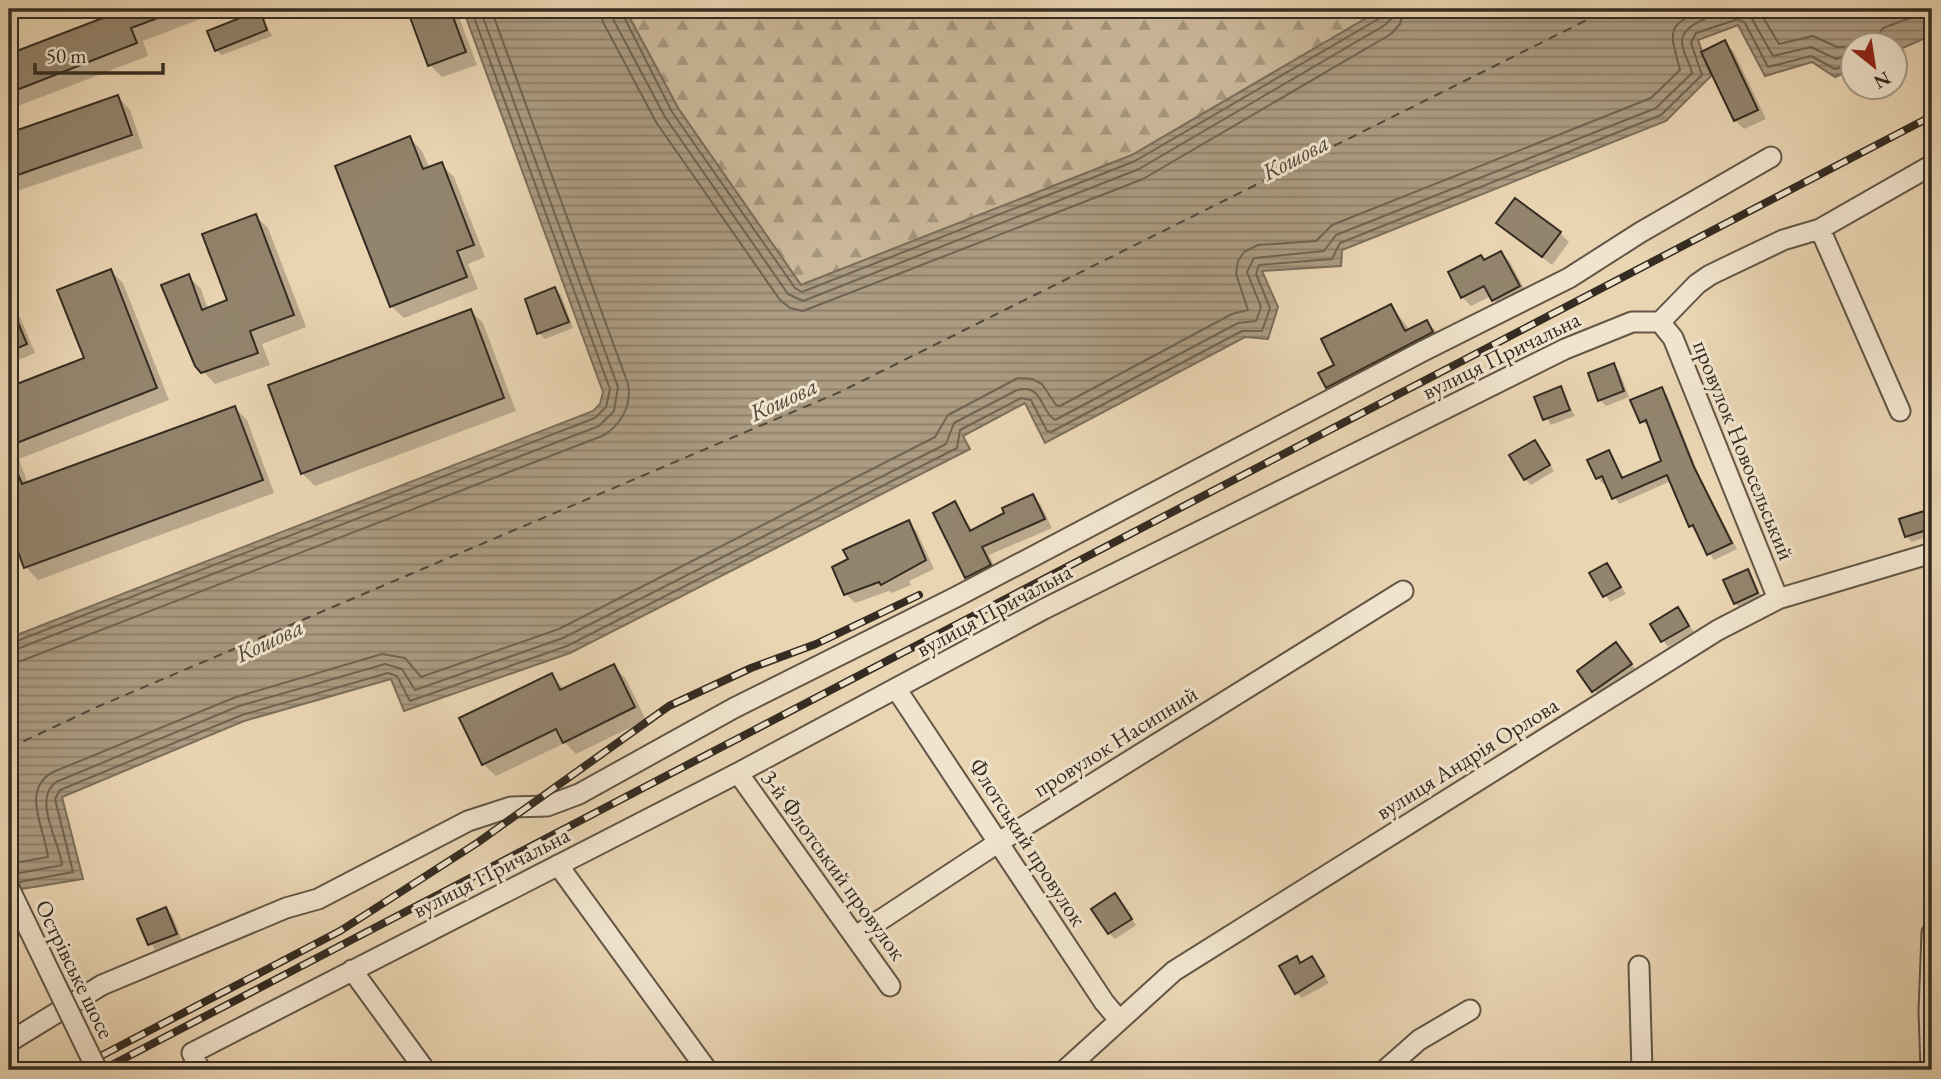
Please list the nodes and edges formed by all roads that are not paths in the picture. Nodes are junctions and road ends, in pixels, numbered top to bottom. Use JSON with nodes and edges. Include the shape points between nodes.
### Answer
{"nodes":[{"id":1,"x":1771,"y":157,"type":"dead end"},
{"id":2,"x":1932,"y":166,"type":"edge"},
{"id":3,"x":1820,"y":229,"type":"junction"},
{"id":4,"x":1660,"y":322,"type":"junction"},
{"id":5,"x":1900,"y":411,"type":"dead end"},
{"id":6,"x":1932,"y":553,"type":"edge"},
{"id":7,"x":1403,"y":591,"type":"dead end"},
{"id":8,"x":1778,"y":599,"type":"junction"},
{"id":9,"x":897,"y":690,"type":"junction"},
{"id":10,"x":738,"y":773,"type":"junction"},
{"id":11,"x":999,"y":842,"type":"junction"},
{"id":12,"x":558,"y":865,"type":"junction"},
{"id":13,"x":9,"y":888,"type":"edge"},
{"id":14,"x":1932,"y":933,"type":"edge"},
{"id":15,"x":856,"y":936,"type":"junction"},
{"id":16,"x":1639,"y":965,"type":"dead end"},
{"id":17,"x":352,"y":970,"type":"junction"},
{"id":18,"x":890,"y":986,"type":"dead end"},
{"id":19,"x":1469,"y":1010,"type":"dead end"},
{"id":20,"x":1119,"y":1020,"type":"junction"},
{"id":21,"x":9,"y":1042,"type":"edge"},
{"id":22,"x":196,"y":1062,"type":"edge"},
{"id":23,"x":97,"y":1070,"type":"edge"},
{"id":24,"x":425,"y":1070,"type":"edge"},
{"id":25,"x":707,"y":1070,"type":"edge"},
{"id":26,"x":1065,"y":1070,"type":"edge"},
{"id":27,"x":1385,"y":1070,"type":"edge"},
{"id":28,"x":1642,"y":1070,"type":"edge"},
{"id":29,"x":1931,"y":1070,"type":"edge"}],
"edges":[{"from":1,"to":21,"type":"street","via":[[1569,278],[734,708],[579,794],[547,806],[512,807],[468,821],[318,899],[102,985]]},
{"from":2,"to":3,"type":"street"},
{"from":3,"to":4,"type":"street","via":[[1783,240],[1710,275]]},
{"from":3,"to":5,"type":"street"},
{"from":4,"to":8,"type":"street","name":"провулок Новосельський","via":[[1673,338]]},
{"from":4,"to":9,"type":"street","name":"вулиця Причальна","via":[[1632,321],[1565,349],[1042,610]]},
{"from":6,"to":8,"type":"street","name":"вулиця Андрія Орлова"},
{"from":7,"to":11,"type":"street","name":"провулок Насипний"},
{"from":8,"to":20,"type":"street","name":"вулиця Андрія Орлова","via":[[1677,655],[1174,971]]},
{"from":9,"to":10,"type":"street","name":"вулиця Причальна"},
{"from":9,"to":11,"type":"street","name":"Флотський провулок"},
{"from":10,"to":12,"type":"street","name":"вулиця Причальна"},
{"from":10,"to":15,"type":"street","name":"3-й Флотський провулок"},
{"from":11,"to":15,"type":"street","name":"провулок Насипний"},
{"from":11,"to":20,"type":"street","name":"Флотський провулок"},
{"from":12,"to":17,"type":"street","name":"вулиця Причальна"},
{"from":12,"to":25,"type":"street"},
{"from":13,"to":23,"type":"street","name":"Острівське шосе","bridge":true},
{"from":14,"to":29,"type":"street"},
{"from":15,"to":18,"type":"street","name":"3-й Флотський провулок"},
{"from":16,"to":28,"type":"street"},
{"from":17,"to":22,"type":"street","name":"вулиця Причальна"},
{"from":17,"to":24,"type":"street"},
{"from":19,"to":27,"type":"street","via":[[1419,1040]]},
{"from":20,"to":26,"type":"street","name":"вулиця Андрія Орлова"}]}
